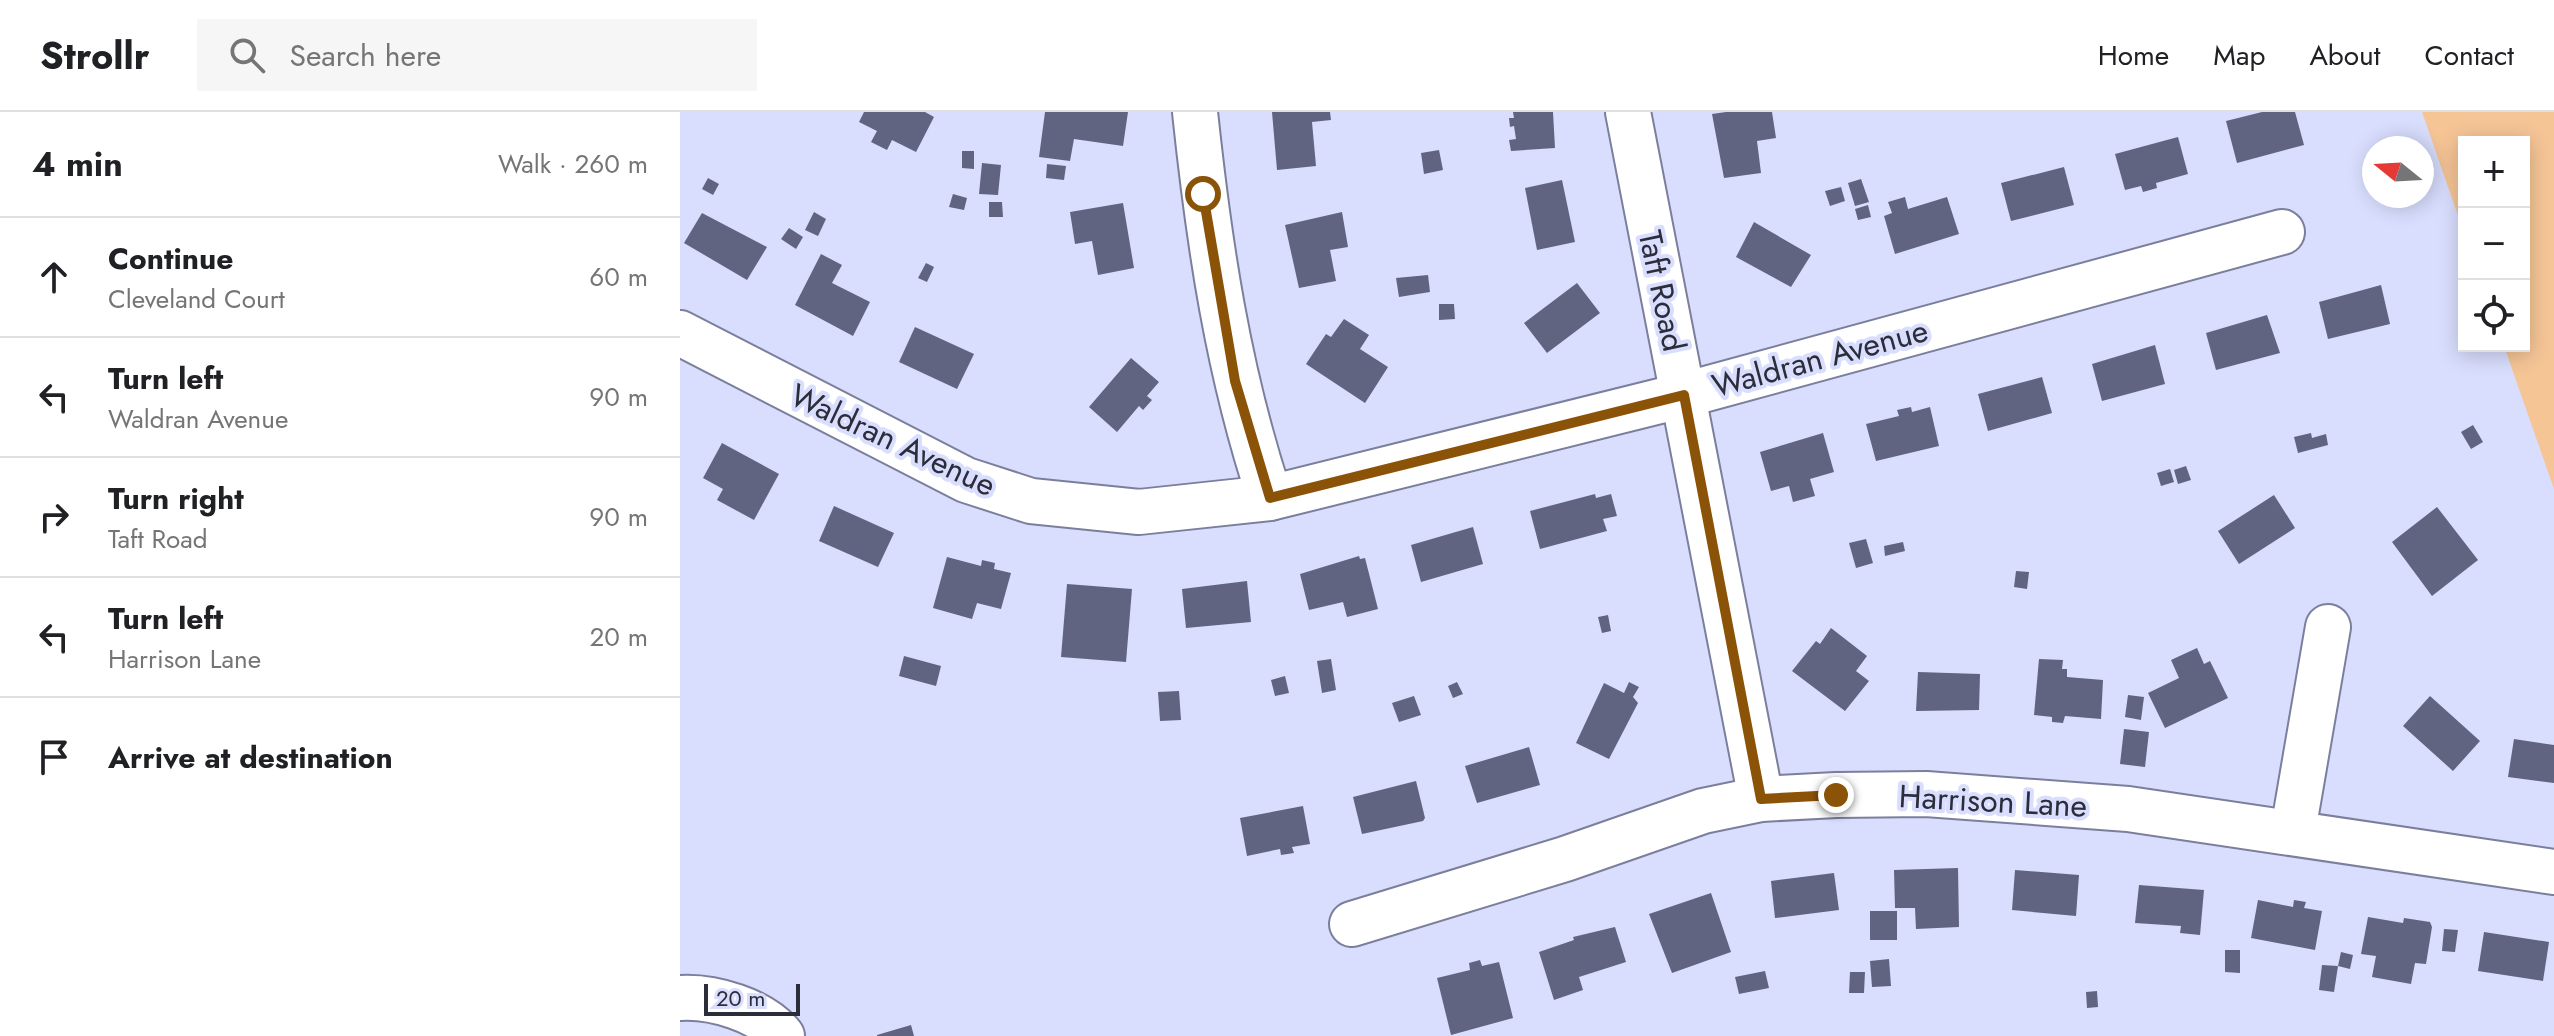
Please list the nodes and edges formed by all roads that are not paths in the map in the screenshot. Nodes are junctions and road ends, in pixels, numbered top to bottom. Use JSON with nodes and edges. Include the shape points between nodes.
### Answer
{"nodes":[{"id":1,"x":1195,"y":112,"type":"edge"},
{"id":2,"x":1628,"y":112,"type":"edge"},
{"id":3,"x":2282,"y":232,"type":"dead end"},
{"id":4,"x":680,"y":333,"type":"edge"},
{"id":5,"x":1684,"y":395,"type":"junction"},
{"id":6,"x":1270,"y":498,"type":"junction"},
{"id":7,"x":2328,"y":627,"type":"dead end"},
{"id":8,"x":1761,"y":799,"type":"junction"},
{"id":9,"x":2293,"y":831,"type":"junction"},
{"id":10,"x":2554,"y":872,"type":"edge"},
{"id":11,"x":1352,"y":924,"type":"dead end"},
{"id":12,"x":680,"y":998,"type":"edge"},
{"id":13,"x":782,"y":1036,"type":"edge"}],
"edges":[{"from":1,"to":6,"type":"street","via":[[1207,223],[1235,381]]},
{"from":2,"to":5,"type":"street","name":"Taft Road"},
{"from":3,"to":5,"type":"street","name":"Waldran Avenue"},
{"from":4,"to":6,"type":"street","name":"Waldran Avenue","via":[[907,453],[1031,501],[1139,512]]},
{"from":5,"to":6,"type":"street","name":"Waldran Avenue"},
{"from":5,"to":8,"type":"street","name":"Taft Road"},
{"from":7,"to":9,"type":"street"},
{"from":8,"to":9,"type":"street","name":"Harrison Lane","via":[[1911,794],[1999,798]]},
{"from":8,"to":11,"type":"street","name":"Harrison Lane","via":[[1688,815]]},
{"from":9,"to":10,"type":"street","name":"Harrison Lane"},
{"from":12,"to":13,"type":"street","via":[[754,1013]]}]}
